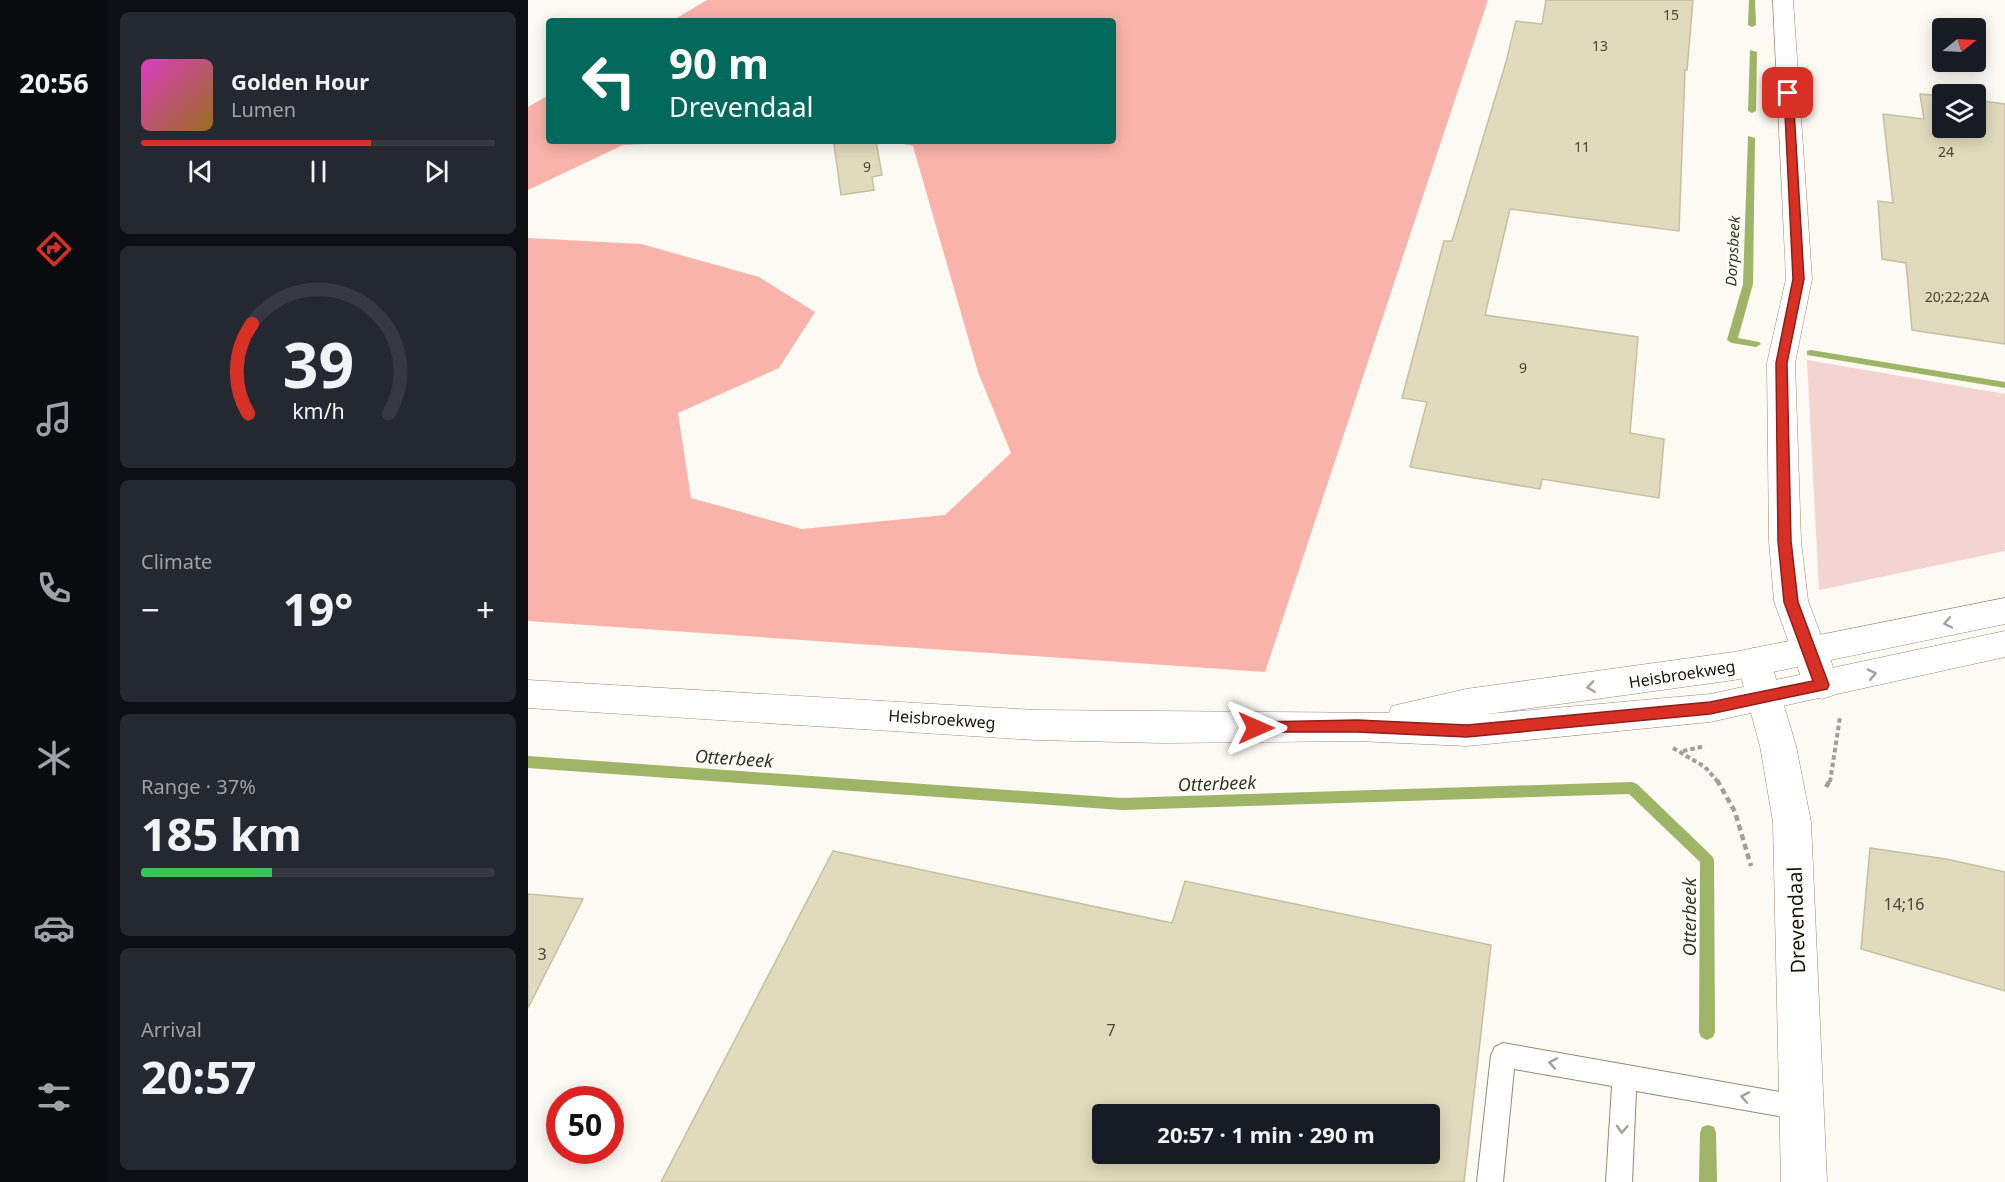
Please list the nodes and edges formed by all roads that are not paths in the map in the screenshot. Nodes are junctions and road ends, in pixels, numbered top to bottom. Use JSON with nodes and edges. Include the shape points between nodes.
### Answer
{"nodes":[{"id":1,"x":1783,"y":0,"type":"edge"},
{"id":2,"x":2005,"y":611,"type":"edge"},
{"id":3,"x":2005,"y":644,"type":"edge"},
{"id":4,"x":1810,"y":651,"type":"junction"},
{"id":5,"x":1754,"y":663,"type":"junction"},
{"id":6,"x":1822,"y":685,"type":"junction"},
{"id":7,"x":528,"y":693,"type":"edge"},
{"id":8,"x":1765,"y":698,"type":"junction"},
{"id":9,"x":1357,"y":726,"type":"junction"},
{"id":10,"x":1625,"y":1075,"type":"junction"},
{"id":11,"x":1802,"y":1108,"type":"junction"},
{"id":12,"x":1490,"y":1182,"type":"edge"},
{"id":13,"x":1619,"y":1182,"type":"edge"},
{"id":14,"x":1804,"y":1182,"type":"edge"}],
"edges":[{"from":1,"to":4,"type":"main road","via":[[1799,279],[1781,363],[1785,541],[1791,602]]},
{"from":2,"to":4,"type":"main road","name":"Heisbroekweg","one_way":true},
{"from":6,"to":3,"type":"main road","name":"Heisbroekweg","one_way":true},
{"from":4,"to":5,"type":"main road","name":"Heisbroekweg"},
{"from":4,"to":6,"type":"main road"},
{"from":5,"to":8,"type":"main road","name":"Drevendaal"},
{"from":5,"to":9,"type":"main road","name":"Heisbroekweg","one_way":true,"via":[[1466,704]]},
{"from":6,"to":8,"type":"main road","name":"Heisbroekweg"},
{"from":7,"to":9,"type":"main road","name":"Heisbroekweg","via":[[1035,725]]},
{"from":8,"to":9,"type":"main road","name":"Heisbroekweg","via":[[1633,717],[1467,731]]},
{"from":8,"to":11,"type":"main road","name":"Drevendaal","via":[[1792,822]]},
{"from":11,"to":10,"type":"lane","one_way":true},
{"from":10,"to":12,"type":"lane","one_way":true,"via":[[1503,1055]]},
{"from":10,"to":13,"type":"lane","one_way":true},
{"from":11,"to":14,"type":"main road","name":"Drevendaal"}]}
